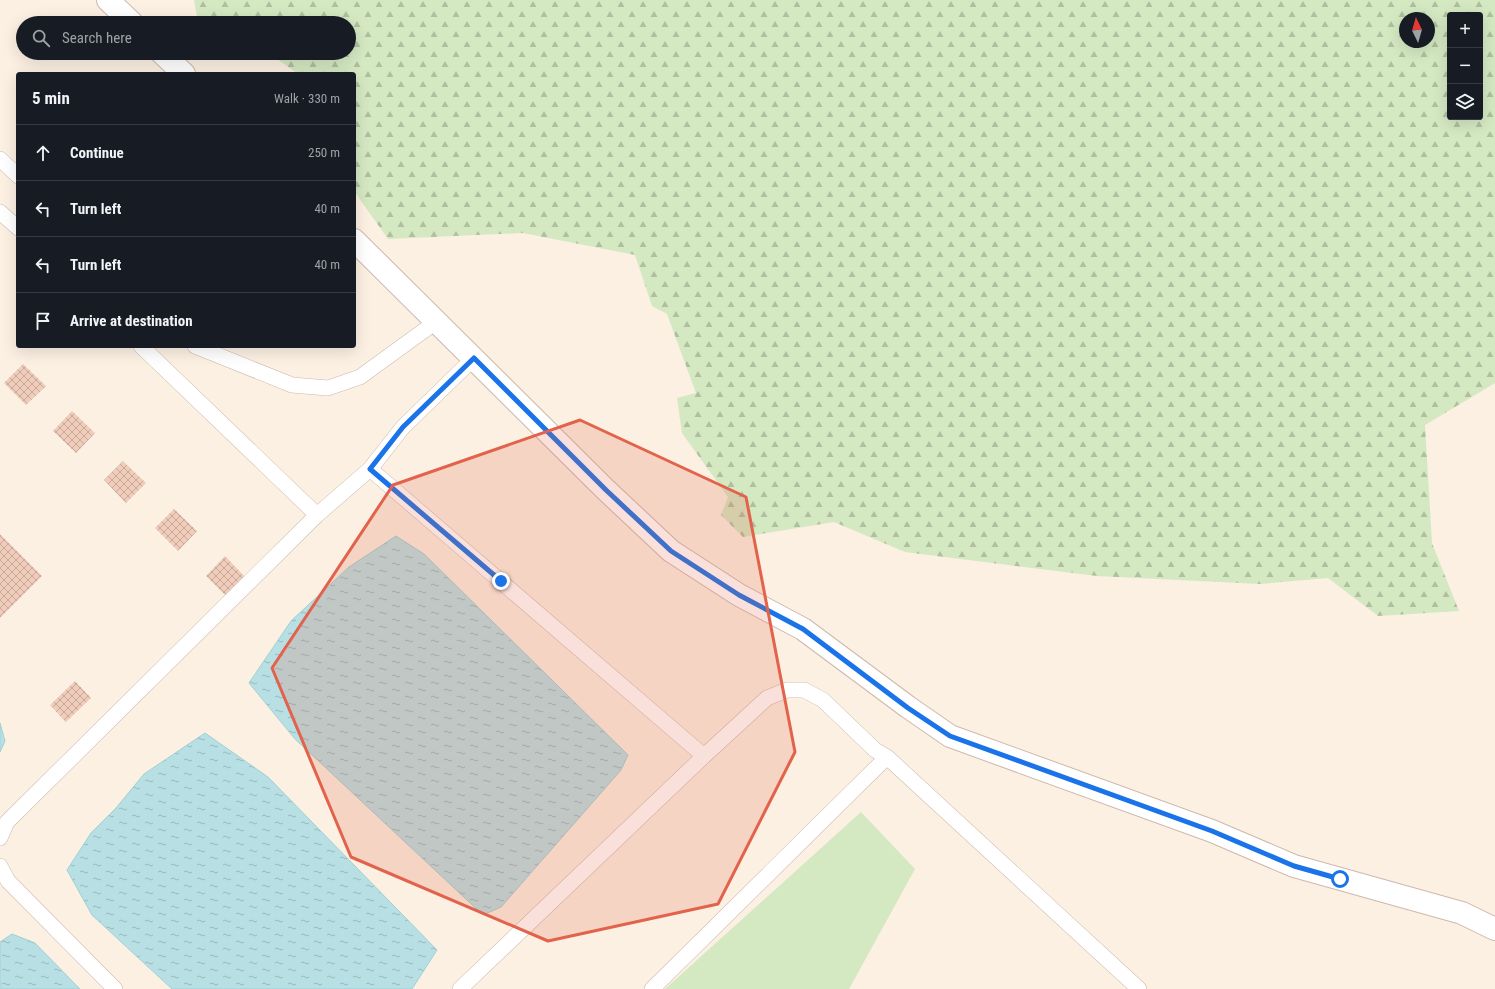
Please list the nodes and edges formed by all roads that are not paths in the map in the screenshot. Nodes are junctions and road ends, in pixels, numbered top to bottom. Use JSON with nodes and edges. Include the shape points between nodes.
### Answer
{"nodes":[{"id":1,"x":108,"y":0,"type":"edge"},
{"id":2,"x":125,"y":16,"type":"edge"},
{"id":3,"x":169,"y":60,"type":"edge"},
{"id":4,"x":182,"y":72,"type":"edge"},
{"id":5,"x":0,"y":159,"type":"edge"},
{"id":6,"x":16,"y":174,"type":"edge"},
{"id":7,"x":0,"y":212,"type":"edge"},
{"id":8,"x":16,"y":226,"type":"edge"},
{"id":9,"x":356,"y":242,"type":"edge"},
{"id":10,"x":437,"y":321,"type":"junction"},
{"id":11,"x":143,"y":348,"type":"edge"},
{"id":12,"x":200,"y":348,"type":"edge"},
{"id":13,"x":474,"y":358,"type":"junction"},
{"id":14,"x":370,"y":469,"type":"junction"},
{"id":15,"x":317,"y":515,"type":"junction"},
{"id":16,"x":704,"y":756,"type":"junction"},
{"id":17,"x":887,"y":757,"type":"junction"},
{"id":18,"x":0,"y":838,"type":"edge"},
{"id":19,"x":0,"y":866,"type":"edge"},
{"id":20,"x":1495,"y":929,"type":"edge"},
{"id":21,"x":114,"y":989,"type":"edge"},
{"id":22,"x":460,"y":989,"type":"edge"},
{"id":23,"x":652,"y":989,"type":"edge"},
{"id":24,"x":1139,"y":989,"type":"edge"}],
"edges":[{"from":1,"to":2,"type":"street"},
{"from":3,"to":4,"type":"street"},
{"from":5,"to":6,"type":"lane"},
{"from":7,"to":8,"type":"lane"},
{"from":9,"to":10,"type":"street"},
{"from":10,"to":12,"type":"lane","via":[[360,377],[328,388],[292,385]]},
{"from":10,"to":13,"type":"street"},
{"from":11,"to":15,"type":"lane"},
{"from":13,"to":14,"type":"lane","via":[[403,427]]},
{"from":13,"to":20,"type":"street","via":[[671,551],[739,595],[803,629],[908,708],[950,736],[1212,831],[1294,866],[1462,913]]},
{"from":14,"to":15,"type":"lane"},
{"from":14,"to":16,"type":"lane"},
{"from":15,"to":18,"type":"lane","via":[[7,822]]},
{"from":16,"to":17,"type":"lane","via":[[767,698],[787,690],[804,690],[823,700],[875,750]]},
{"from":16,"to":22,"type":"lane"},
{"from":17,"to":23,"type":"lane"},
{"from":17,"to":24,"type":"lane"},
{"from":19,"to":21,"type":"lane","via":[[8,881]]}]}
